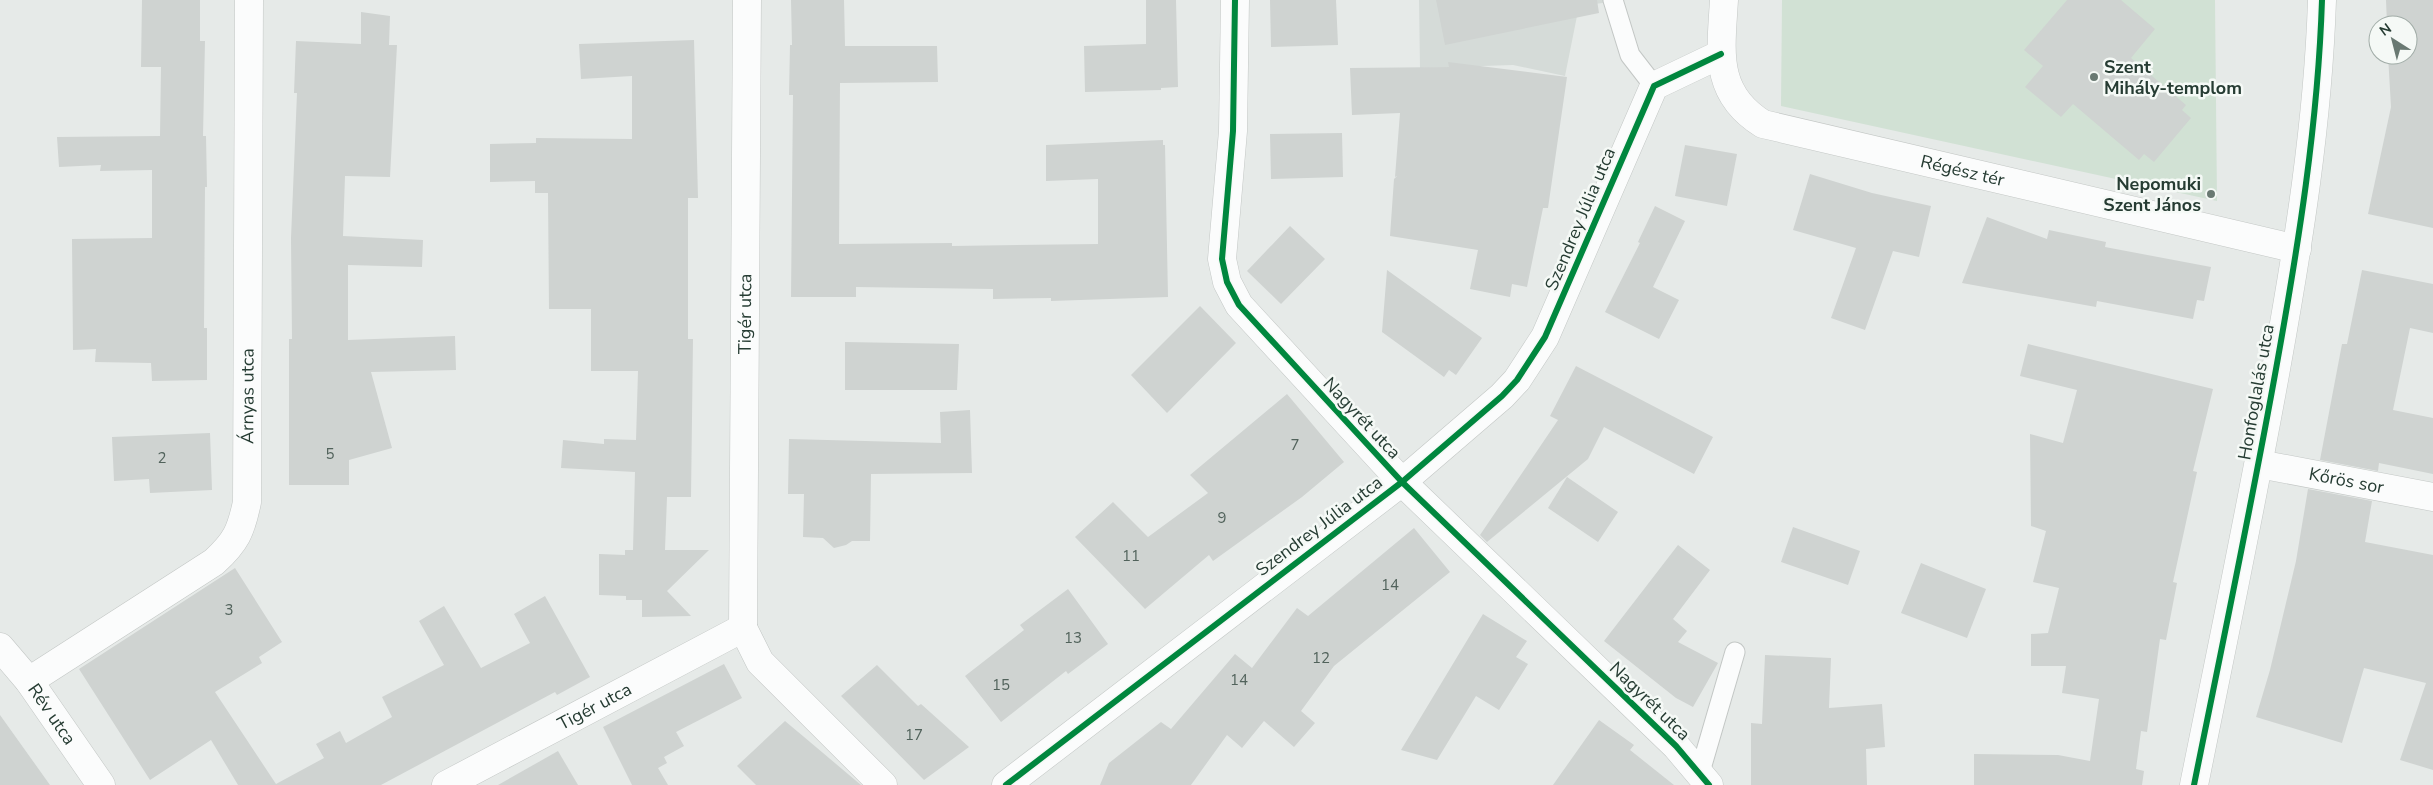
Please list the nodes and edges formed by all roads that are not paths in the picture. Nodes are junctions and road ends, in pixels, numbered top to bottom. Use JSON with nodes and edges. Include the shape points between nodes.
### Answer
{"nodes":[{"id":1,"x":249,"y":0,"type":"edge"},
{"id":2,"x":747,"y":0,"type":"edge"},
{"id":3,"x":1235,"y":0,"type":"edge"},
{"id":4,"x":1613,"y":0,"type":"edge"},
{"id":5,"x":1724,"y":0,"type":"edge"},
{"id":6,"x":2322,"y":0,"type":"edge"},
{"id":7,"x":1721,"y":54,"type":"junction"},
{"id":8,"x":1654,"y":86,"type":"junction"},
{"id":9,"x":2297,"y":249,"type":"junction"},
{"id":10,"x":2259,"y":464,"type":"junction"},
{"id":11,"x":1402,"y":482,"type":"junction"},
{"id":12,"x":2433,"y":497,"type":"edge"},
{"id":13,"x":743,"y":628,"type":"junction"},
{"id":14,"x":0,"y":647,"type":"edge"},
{"id":15,"x":1735,"y":652,"type":"dead end"},
{"id":16,"x":29,"y":681,"type":"junction"},
{"id":17,"x":1704,"y":779,"type":"edge"},
{"id":18,"x":101,"y":785,"type":"edge"},
{"id":19,"x":446,"y":785,"type":"edge"},
{"id":20,"x":883,"y":785,"type":"edge"},
{"id":21,"x":1006,"y":785,"type":"edge"},
{"id":22,"x":2194,"y":785,"type":"edge"}],
"edges":[{"from":1,"to":16,"type":"street","name":"Árnyas utca","via":[[247,502],[241,529],[231,546],[214,562]]},
{"from":2,"to":13,"type":"street","name":"Tigér utca"},
{"from":3,"to":11,"type":"street","name":"Nagyrét utca","via":[[1233,131],[1222,259],[1226,282],[1246,315]]},
{"from":4,"to":8,"type":"lane","via":[[1630,55]]},
{"from":5,"to":7,"type":"street","name":"Régész tér"},
{"from":6,"to":9,"type":"street","name":"Honfoglalás utca","via":[[2314,120]]},
{"from":7,"to":8,"type":"street"},
{"from":7,"to":9,"type":"street","name":"Régész tér","via":[[1725,79],[1736,101],[1763,124]]},
{"from":8,"to":11,"type":"street","name":"Szendrey Júlia utca","via":[[1545,337],[1532,359],[1502,396]]},
{"from":9,"to":10,"type":"street","name":"Honfoglalás utca"},
{"from":10,"to":12,"type":"street","name":"Kőrös sor"},
{"from":10,"to":22,"type":"street","name":"Honfoglalás utca"},
{"from":11,"to":17,"type":"street","name":"Nagyrét utca","via":[[1676,746]]},
{"from":11,"to":21,"type":"street","name":"Szendrey Júlia utca"},
{"from":13,"to":19,"type":"street","name":"Tigér utca"},
{"from":13,"to":20,"type":"street","name":"Tigér utca","via":[[760,662]]},
{"from":14,"to":16,"type":"street","name":"Rév utca"},
{"from":15,"to":17,"type":"lane"},
{"from":16,"to":18,"type":"street","name":"Rév utca"}]}
